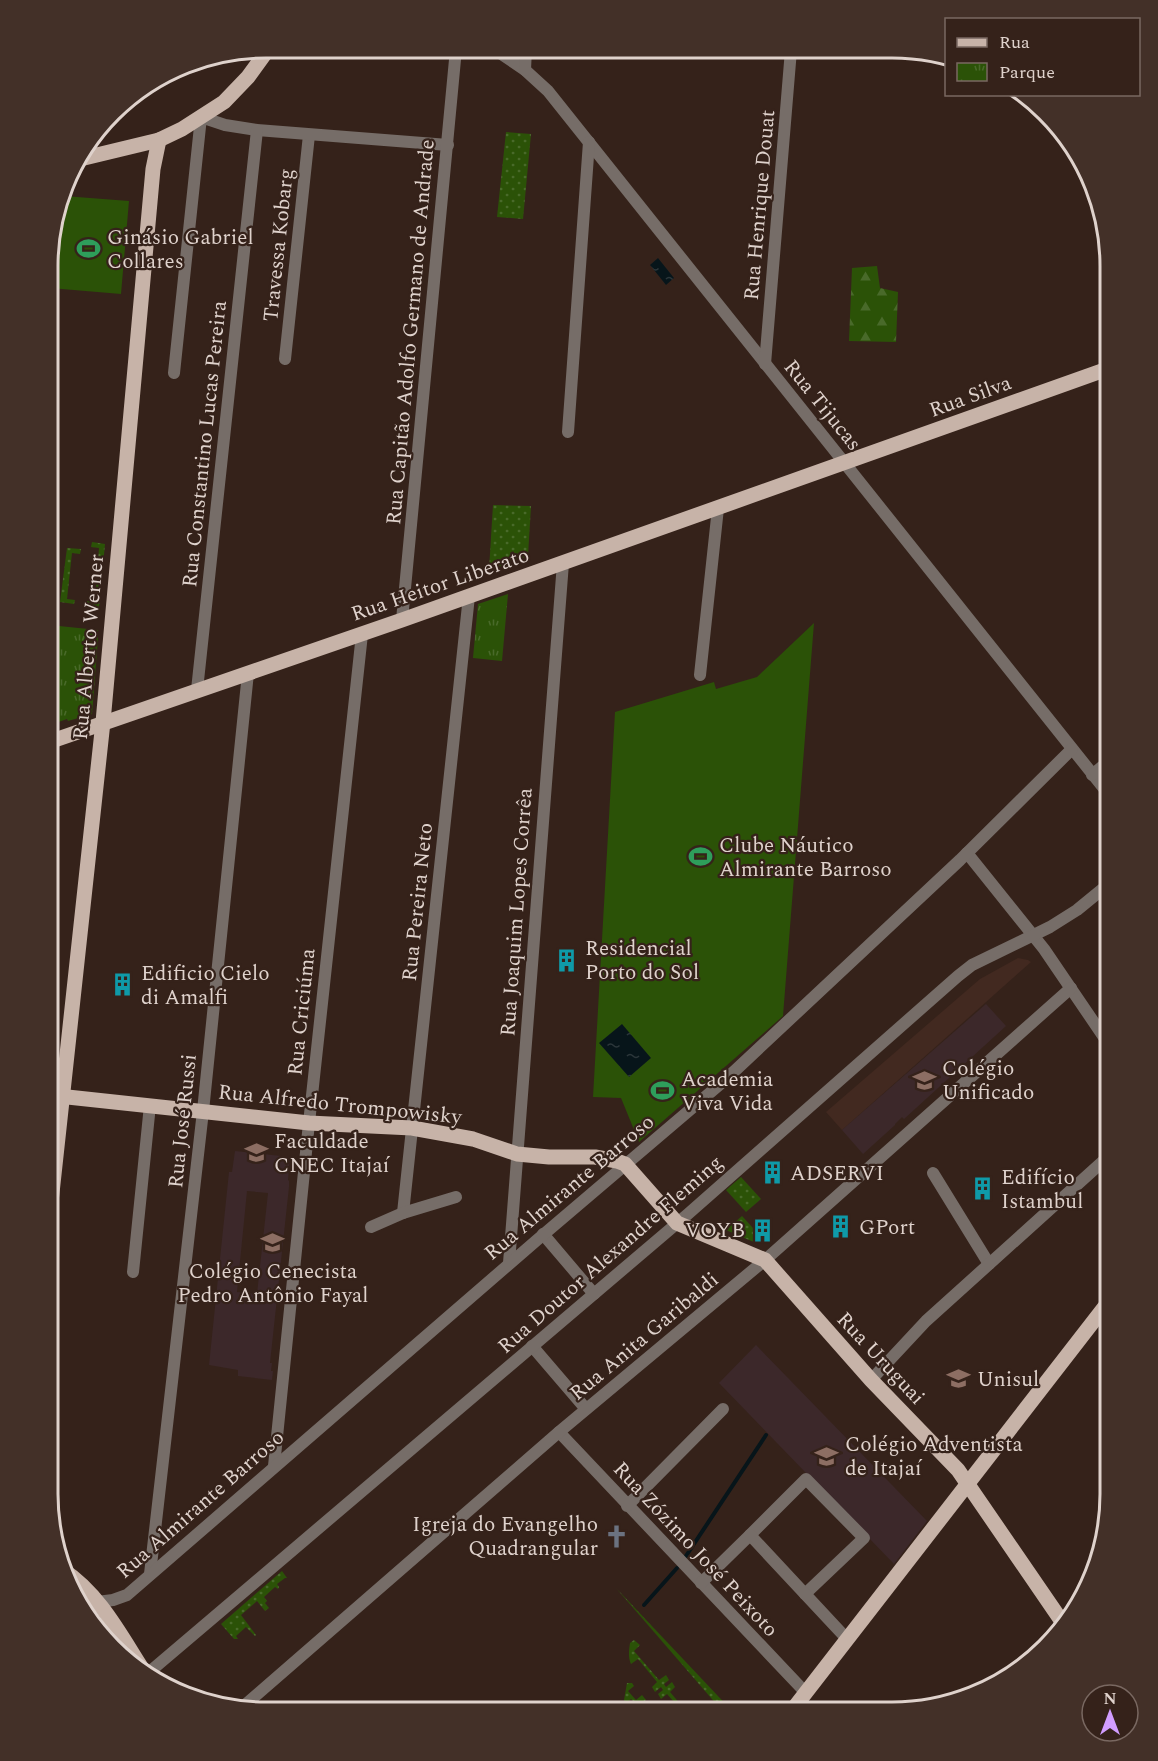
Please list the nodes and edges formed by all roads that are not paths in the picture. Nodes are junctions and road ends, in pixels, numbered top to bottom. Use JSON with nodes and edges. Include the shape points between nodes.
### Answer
{"nodes":[{"id":1,"x":790,"y":58,"type":"edge"},
{"id":2,"x":261,"y":59,"type":"edge"},
{"id":3,"x":455,"y":59,"type":"edge"},
{"id":4,"x":508,"y":59,"type":"edge"},
{"id":5,"x":526,"y":59,"type":"edge"},
{"id":6,"x":525,"y":70,"type":"junction"},
{"id":7,"x":201,"y":117,"type":"junction"},
{"id":8,"x":257,"y":130,"type":"junction"},
{"id":9,"x":309,"y":135,"type":"junction"},
{"id":10,"x":159,"y":140,"type":"junction"},
{"id":11,"x":589,"y":142,"type":"junction"},
{"id":12,"x":448,"y":145,"type":"junction"},
{"id":13,"x":90,"y":157,"type":"edge"},
{"id":14,"x":285,"y":359,"type":"dead end"},
{"id":15,"x":765,"y":364,"type":"junction"},
{"id":16,"x":1100,"y":372,"type":"edge"},
{"id":17,"x":174,"y":373,"type":"dead end"},
{"id":18,"x":567,"y":432,"type":"dead end"},
{"id":19,"x":844,"y":463,"type":"junction"},
{"id":20,"x":718,"y":508,"type":"junction"},
{"id":21,"x":563,"y":563,"type":"junction"},
{"id":22,"x":470,"y":596,"type":"junction"},
{"id":23,"x":402,"y":620,"type":"junction"},
{"id":24,"x":362,"y":634,"type":"junction"},
{"id":25,"x":248,"y":673,"type":"junction"},
{"id":26,"x":699,"y":675,"type":"dead end"},
{"id":27,"x":196,"y":690,"type":"junction"},
{"id":28,"x":103,"y":722,"type":"junction"},
{"id":29,"x":58,"y":739,"type":"edge"},
{"id":30,"x":1072,"y":749,"type":"junction"},
{"id":31,"x":1100,"y":769,"type":"edge"},
{"id":32,"x":1092,"y":775,"type":"junction"},
{"id":33,"x":1100,"y":784,"type":"edge"},
{"id":34,"x":967,"y":853,"type":"junction"},
{"id":35,"x":1099,"y":892,"type":"edge"},
{"id":36,"x":1033,"y":934,"type":"junction"},
{"id":37,"x":1071,"y":987,"type":"junction"},
{"id":38,"x":1099,"y":1030,"type":"edge"},
{"id":39,"x":58,"y":1080,"type":"edge"},
{"id":40,"x":58,"y":1096,"type":"edge"},
{"id":41,"x":150,"y":1105,"type":"junction"},
{"id":42,"x":203,"y":1111,"type":"junction"},
{"id":43,"x":309,"y":1123,"type":"junction"},
{"id":44,"x":412,"y":1128,"type":"junction"},
{"id":45,"x":517,"y":1154,"type":"junction"},
{"id":46,"x":625,"y":1164,"type":"junction"},
{"id":47,"x":1099,"y":1165,"type":"edge"},
{"id":48,"x":933,"y":1173,"type":"dead end"},
{"id":49,"x":456,"y":1197,"type":"dead end"},
{"id":50,"x":402,"y":1213,"type":"junction"},
{"id":51,"x":677,"y":1223,"type":"junction"},
{"id":52,"x":371,"y":1227,"type":"dead end"},
{"id":53,"x":543,"y":1234,"type":"junction"},
{"id":54,"x":765,"y":1260,"type":"junction"},
{"id":55,"x":509,"y":1263,"type":"junction"},
{"id":56,"x":989,"y":1264,"type":"junction"},
{"id":57,"x":133,"y":1272,"type":"dead end"},
{"id":58,"x":594,"y":1294,"type":"junction"},
{"id":59,"x":1099,"y":1314,"type":"edge"},
{"id":60,"x":532,"y":1346,"type":"junction"},
{"id":61,"x":871,"y":1380,"type":"junction"},
{"id":62,"x":586,"y":1409,"type":"junction"},
{"id":63,"x":723,"y":1409,"type":"dead end"},
{"id":64,"x":559,"y":1432,"type":"junction"},
{"id":65,"x":274,"y":1466,"type":"junction"},
{"id":66,"x":968,"y":1483,"type":"junction"},
{"id":67,"x":627,"y":1506,"type":"junction"},
{"id":68,"x":750,"y":1535,"type":"junction"},
{"id":69,"x":150,"y":1574,"type":"junction"},
{"id":70,"x":78,"y":1583,"type":"edge"},
{"id":71,"x":701,"y":1583,"type":"junction"},
{"id":72,"x":805,"y":1594,"type":"junction"},
{"id":73,"x":97,"y":1602,"type":"junction"},
{"id":74,"x":1059,"y":1617,"type":"edge"},
{"id":75,"x":847,"y":1639,"type":"junction"},
{"id":76,"x":132,"y":1652,"type":"edge"},
{"id":77,"x":152,"y":1668,"type":"edge"},
{"id":78,"x":806,"y":1693,"type":"junction"},
{"id":79,"x":249,"y":1701,"type":"edge"},
{"id":80,"x":799,"y":1702,"type":"edge"}],
"edges":[{"from":1,"to":15,"type":"street","name":"Rua Henrique Douat"},
{"from":2,"to":7,"type":"main road","via":[[224,102]]},
{"from":3,"to":12,"type":"street","name":"Rua Capitão Adolfo Germano de Andrade"},
{"from":4,"to":6,"type":"street","name":"Rua Tijucas"},
{"from":5,"to":6,"type":"street"},
{"from":6,"to":11,"type":"street","name":"Rua Tijucas","via":[[548,91]]},
{"from":7,"to":8,"type":"street"},
{"from":7,"to":10,"type":"main road"},
{"from":7,"to":17,"type":"street"},
{"from":8,"to":9,"type":"street"},
{"from":8,"to":27,"type":"street","name":"Rua Constantino Lucas Pereira"},
{"from":9,"to":12,"type":"street"},
{"from":9,"to":14,"type":"street","name":"Travessa Kobarg"},
{"from":10,"to":13,"type":"main road"},
{"from":10,"to":28,"type":"main road","name":"Rua Alberto Werner","via":[[153,169]]},
{"from":11,"to":15,"type":"street","name":"Rua Tijucas"},
{"from":11,"to":18,"type":"street"},
{"from":12,"to":23,"type":"street","name":"Rua Capitão Adolfo Germano de Andrade"},
{"from":15,"to":19,"type":"street","name":"Rua Tijucas"},
{"from":16,"to":19,"type":"main road","name":"Rua Silva"},
{"from":19,"to":20,"type":"main road","name":"Rua Heitor Liberato"},
{"from":19,"to":30,"type":"street","name":"Rua Tijucas"},
{"from":20,"to":21,"type":"main road","name":"Rua Heitor Liberato"},
{"from":20,"to":26,"type":"street"},
{"from":21,"to":22,"type":"main road","name":"Rua Heitor Liberato"},
{"from":21,"to":45,"type":"street","name":"Rua Joaquim Lopes Corrêa"},
{"from":22,"to":23,"type":"main road","name":"Rua Heitor Liberato"},
{"from":22,"to":44,"type":"street","name":"Rua Pereira Neto"},
{"from":23,"to":24,"type":"main road","name":"Rua Heitor Liberato"},
{"from":24,"to":25,"type":"main road","name":"Rua Heitor Liberato"},
{"from":24,"to":43,"type":"street","name":"Rua Criciúma"},
{"from":25,"to":27,"type":"main road","name":"Rua Heitor Liberato"},
{"from":25,"to":42,"type":"street","name":"Rua José Russi"},
{"from":27,"to":28,"type":"main road","name":"Rua Heitor Liberato"},
{"from":28,"to":29,"type":"main road","name":"Rua Heitor Liberato"},
{"from":28,"to":39,"type":"main road","name":"Rua Alberto Werner"},
{"from":30,"to":32,"type":"street","name":"Rua Tijucas"},
{"from":30,"to":34,"type":"street","name":"Rua Almirante Barroso"},
{"from":31,"to":32,"type":"street"},
{"from":32,"to":33,"type":"street","name":"Rua Tijucas"},
{"from":34,"to":36,"type":"street"},
{"from":34,"to":46,"type":"street","name":"Rua Almirante Barroso","via":[[725,1080]]},
{"from":35,"to":36,"type":"street","name":"Rua Doutor Alexandre Fleming","via":[[1077,910]]},
{"from":36,"to":37,"type":"street"},
{"from":36,"to":51,"type":"street","name":"Rua Doutor Alexandre Fleming","via":[[958,976]]},
{"from":37,"to":38,"type":"street"},
{"from":37,"to":54,"type":"street","name":"Rua Anita Garibaldi"},
{"from":40,"to":41,"type":"main road","name":"Rua Alfredo Trompowisky"},
{"from":41,"to":42,"type":"main road","name":"Rua Alfredo Trompowisky"},
{"from":41,"to":57,"type":"street"},
{"from":42,"to":43,"type":"main road","name":"Rua Alfredo Trompowisky"},
{"from":42,"to":69,"type":"street","name":"Rua José Russi"},
{"from":43,"to":44,"type":"main road","name":"Rua Alfredo Trompowisky"},
{"from":43,"to":65,"type":"street","name":"Rua Criciúma"},
{"from":44,"to":45,"type":"main road","name":"Rua Alfredo Trompowisky","via":[[473,1139]]},
{"from":44,"to":50,"type":"street","name":"Rua Pereira Neto"},
{"from":45,"to":46,"type":"main road","name":"Rua Alfredo Trompowisky","via":[[595,1157]]},
{"from":45,"to":55,"type":"street","name":"Rua Joaquim Lopes Corrêa"},
{"from":46,"to":51,"type":"main road","name":"Rua Uruguai"},
{"from":46,"to":53,"type":"street","name":"Rua Almirante Barroso"},
{"from":47,"to":56,"type":"street"},
{"from":48,"to":56,"type":"street"},
{"from":49,"to":50,"type":"street"},
{"from":50,"to":52,"type":"street"},
{"from":51,"to":54,"type":"main road","name":"Rua Uruguai"},
{"from":51,"to":58,"type":"street","name":"Rua Doutor Alexandre Fleming"},
{"from":53,"to":55,"type":"street","name":"Rua Almirante Barroso"},
{"from":53,"to":58,"type":"street"},
{"from":54,"to":61,"type":"main road","name":"Rua Uruguai"},
{"from":54,"to":62,"type":"street","name":"Rua Anita Garibaldi"},
{"from":55,"to":65,"type":"street","name":"Rua Almirante Barroso"},
{"from":56,"to":61,"type":"street","via":[[926,1321]]},
{"from":58,"to":60,"type":"street","name":"Rua Doutor Alexandre Fleming"},
{"from":59,"to":66,"type":"main road"},
{"from":60,"to":62,"type":"street"},
{"from":60,"to":77,"type":"street","name":"Rua Doutor Alexandre Fleming"},
{"from":61,"to":66,"type":"main road","name":"Rua Uruguai"},
{"from":62,"to":64,"type":"street","name":"Rua Anita Garibaldi"},
{"from":63,"to":67,"type":"street"},
{"from":64,"to":67,"type":"street","name":"Rua Zózimo José Peixoto"},
{"from":64,"to":79,"type":"street","name":"Rua Anita Garibaldi"},
{"from":65,"to":69,"type":"street","name":"Rua Almirante Barroso"},
{"from":66,"to":74,"type":"main road","name":"Rua Uruguai"},
{"from":66,"to":75,"type":"main road"},
{"from":67,"to":71,"type":"street","name":"Rua Zózimo José Peixoto"},
{"from":68,"to":71,"type":"street"},
{"from":68,"to":72,"type":"street"},
{"from":68,"to":72,"type":"street","via":[[806,1479],[864,1538]]},
{"from":69,"to":73,"type":"street","name":"Rua Almirante Barroso","via":[[127,1594]]},
{"from":70,"to":73,"type":"main road"},
{"from":71,"to":78,"type":"street","name":"Rua Zózimo José Peixoto"},
{"from":72,"to":75,"type":"street"},
{"from":73,"to":76,"type":"main road"},
{"from":75,"to":78,"type":"main road"},
{"from":78,"to":80,"type":"main road"}]}
